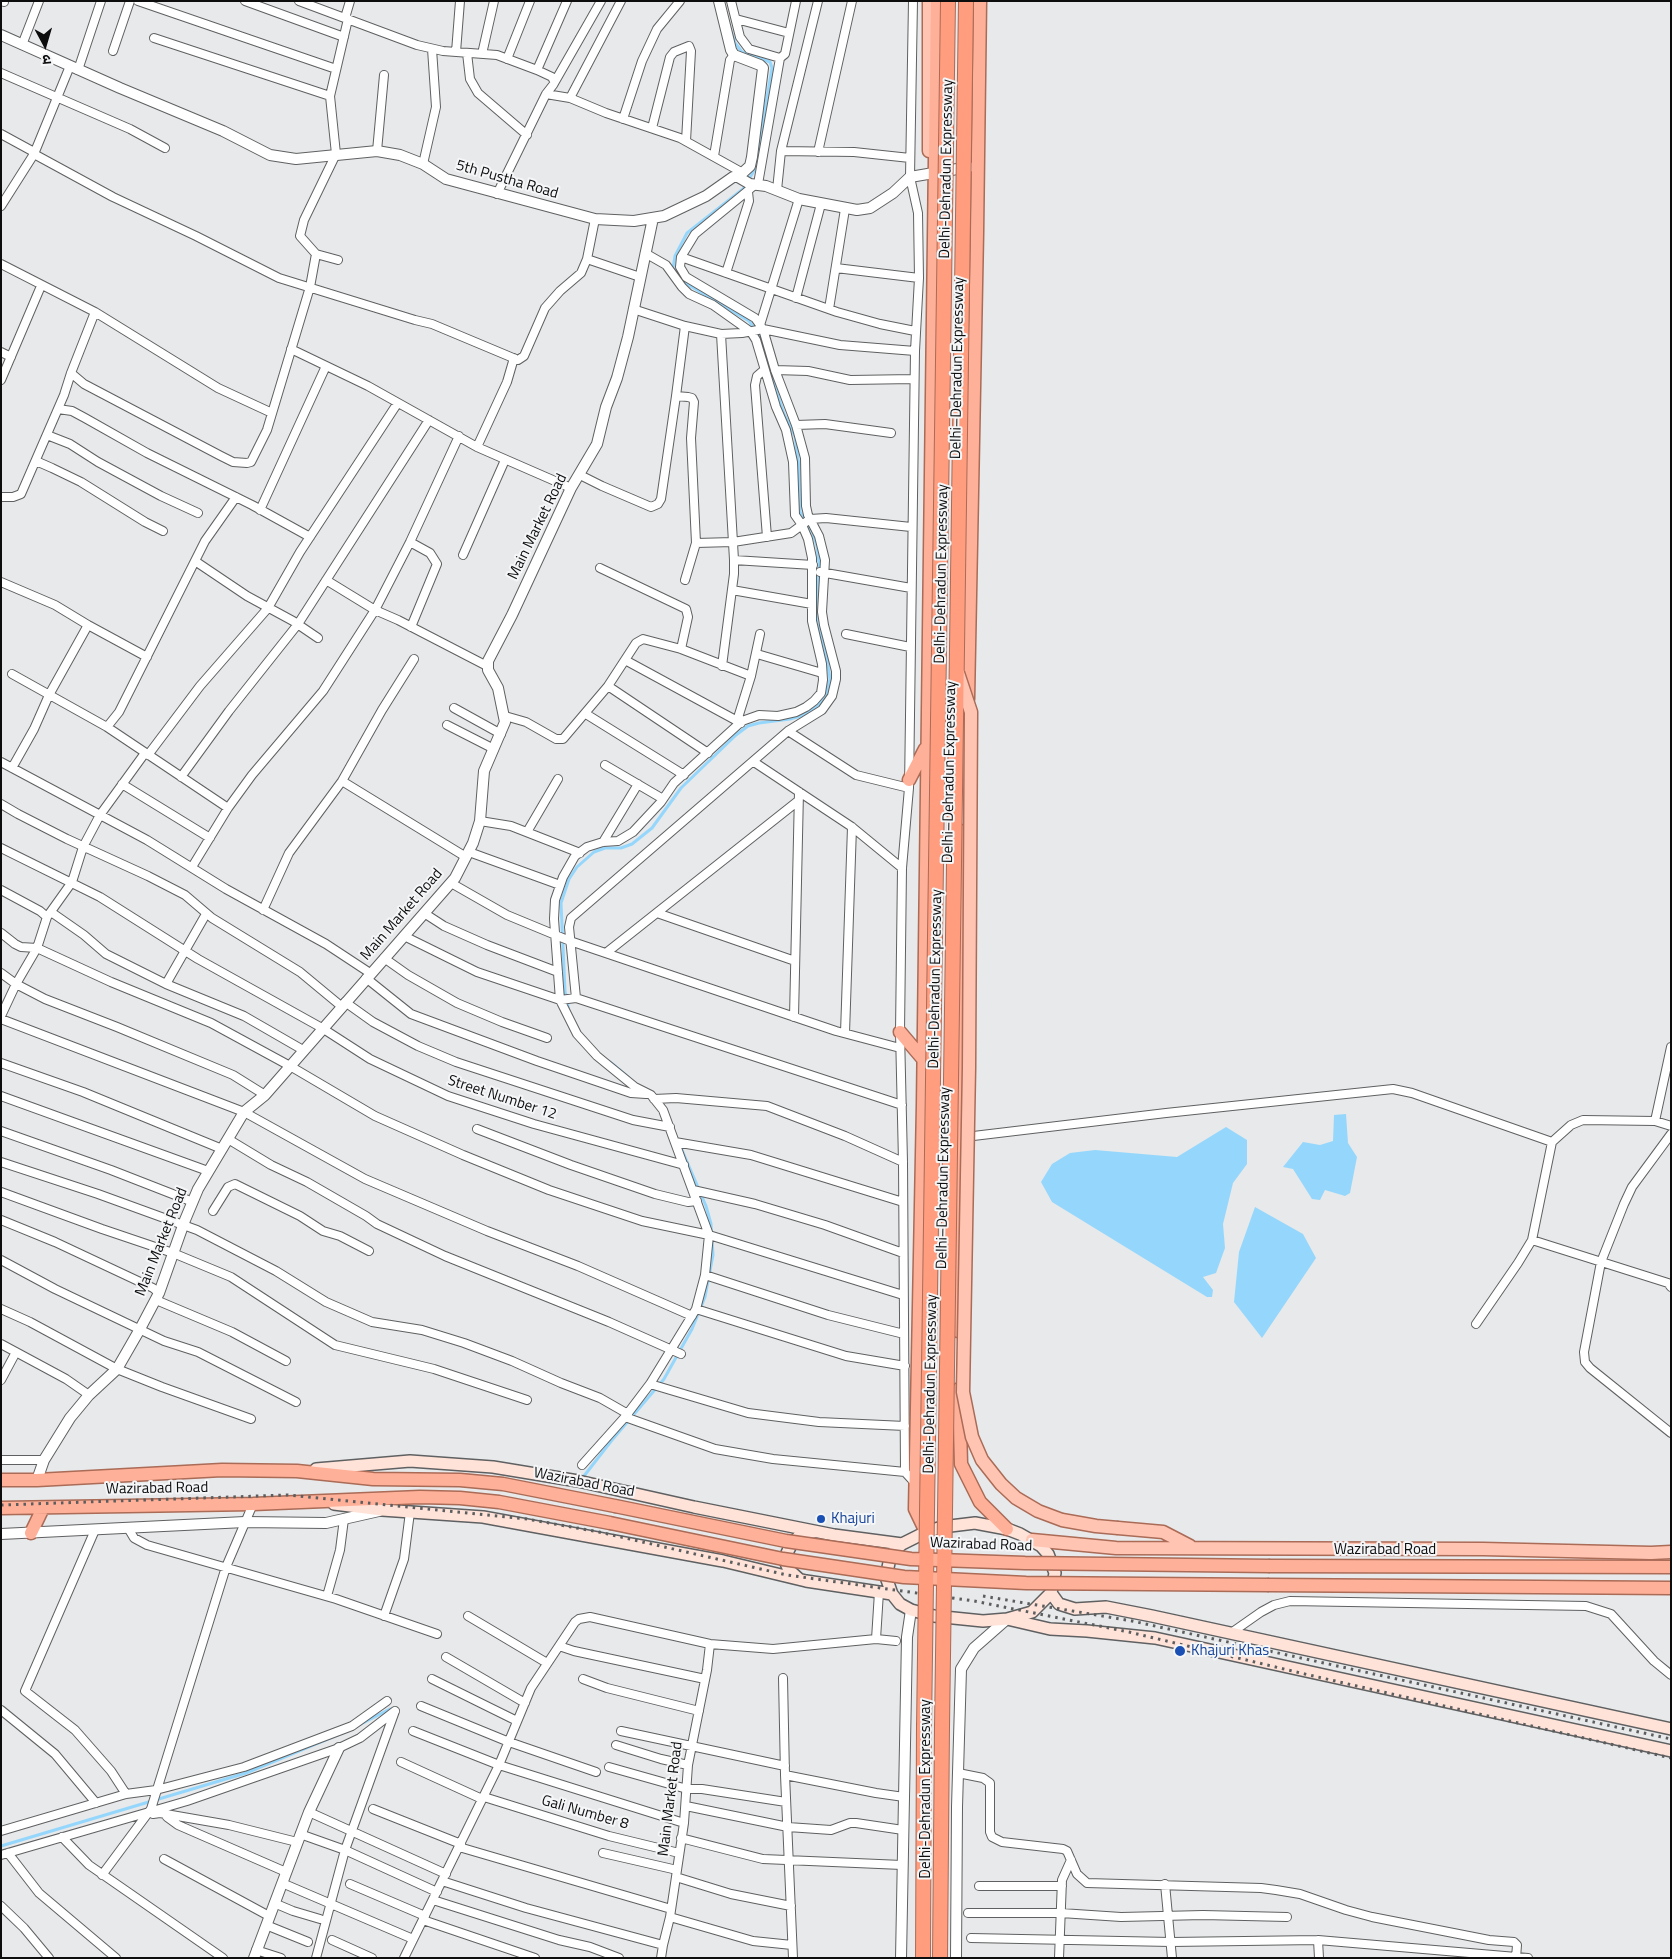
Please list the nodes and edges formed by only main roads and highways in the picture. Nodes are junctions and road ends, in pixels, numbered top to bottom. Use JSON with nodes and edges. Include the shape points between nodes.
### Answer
{"nodes":[{"id":1,"x":929,"y":1,"type":"edge"},
{"id":2,"x":937,"y":1,"type":"edge"},
{"id":3,"x":948,"y":1,"type":"edge"},
{"id":4,"x":966,"y":1,"type":"edge"},
{"id":5,"x":980,"y":1,"type":"edge"},
{"id":6,"x":932,"y":174,"type":"junction"},
{"id":7,"x":957,"y":671,"type":"junction"},
{"id":8,"x":927,"y":713,"type":"junction"},
{"id":9,"x":967,"y":713,"type":"junction"},
{"id":10,"x":927,"y":747,"type":"junction"},
{"id":11,"x":909,"y":784,"type":"road end"},
{"id":12,"x":900,"y":1032,"type":"road end"},
{"id":13,"x":923,"y":1059,"type":"junction"},
{"id":14,"x":297,"y":1471,"type":"junction"},
{"id":15,"x":1,"y":1480,"type":"edge"},
{"id":16,"x":314,"y":1502,"type":"junction"},
{"id":17,"x":1,"y":1508,"type":"edge"},
{"id":18,"x":43,"y":1508,"type":"junction"},
{"id":19,"x":1007,"y":1529,"type":"junction"},
{"id":20,"x":819,"y":1531,"type":"junction"},
{"id":21,"x":926,"y":1532,"type":"junction"},
{"id":22,"x":31,"y":1533,"type":"road end"},
{"id":23,"x":1032,"y":1540,"type":"junction"},
{"id":24,"x":902,"y":1544,"type":"junction"},
{"id":25,"x":1193,"y":1548,"type":"junction"},
{"id":26,"x":1671,"y":1552,"type":"edge"},
{"id":27,"x":1671,"y":1567,"type":"edge"},
{"id":28,"x":799,"y":1579,"type":"junction"},
{"id":29,"x":1671,"y":1588,"type":"edge"},
{"id":30,"x":1051,"y":1593,"type":"junction"},
{"id":31,"x":892,"y":1594,"type":"junction"},
{"id":32,"x":1006,"y":1619,"type":"junction"},
{"id":33,"x":1671,"y":1730,"type":"edge"},
{"id":34,"x":1671,"y":1751,"type":"edge"},
{"id":35,"x":923,"y":1958,"type":"edge"},
{"id":36,"x":940,"y":1958,"type":"edge"}],
"edges":[{"from":1,"to":6,"type":"main road"},
{"from":2,"to":6,"type":"highway","name":"Delhi–Dehradun Expressway"},
{"from":3,"to":35,"type":"highway","name":"Delhi-Dehradun Expressway","bridge":true},
{"from":4,"to":7,"type":"highway","name":"Delhi-Dehradun Expressway","bridge":true},
{"from":5,"to":9,"type":"highway","name":"Delhi–Dehradun Expressway"},
{"from":6,"to":8,"type":"highway","name":"Delhi–Dehradun Expressway"},
{"from":7,"to":25,"type":"main road","bridge":true,"via":[[971,712],[964,1392],[972,1437],[982,1460],[1001,1484],[1038,1512],[1096,1526],[1163,1532]]},
{"from":7,"to":36,"type":"highway","name":"Delhi-Dehradun Expressway","bridge":true},
{"from":8,"to":9,"type":"highway"},
{"from":8,"to":10,"type":"highway","name":"Delhi–Dehradun Expressway"},
{"from":9,"to":19,"type":"highway","name":"Delhi–Dehradun Expressway","via":[[958,1308],[961,1464],[980,1502]]},
{"from":10,"to":11,"type":"highway"},
{"from":10,"to":13,"type":"highway","name":"Delhi–Dehradun Expressway"},
{"from":12,"to":13,"type":"highway"},
{"from":13,"to":21,"type":"highway","name":"Delhi–Dehradun Expressway","via":[[916,1509]]},
{"from":14,"to":15,"type":"highway","name":"Wazirabad Road","via":[[222,1470]]},
{"from":14,"to":20,"type":"main road","name":"Wazirabad Road","via":[[410,1462],[494,1467]]},
{"from":14,"to":27,"type":"highway","name":"Wazirabad Road","bridge":true,"via":[[373,1479],[502,1484],[786,1541],[911,1558],[1270,1566]]},
{"from":16,"to":18,"type":"highway","name":"Wazirabad Road"},
{"from":16,"to":28,"type":"main road","name":"Wazirabad Road","via":[[483,1517],[723,1561]]},
{"from":16,"to":29,"type":"highway","name":"Wazirabad Road","bridge":true,"via":[[420,1497],[499,1502],[784,1559],[904,1577],[1026,1583]]},
{"from":17,"to":18,"type":"highway","name":"Wazirabad Road"},
{"from":18,"to":22,"type":"highway"},
{"from":19,"to":21,"type":"main road","via":[[974,1524]]},
{"from":19,"to":23,"type":"main road"},
{"from":20,"to":24,"type":"main road","name":"Wazirabad Road"},
{"from":20,"to":28,"type":"main road","via":[[803,1533],[787,1553],[789,1570]]},
{"from":21,"to":24,"type":"main road"},
{"from":23,"to":25,"type":"main road","via":[[1116,1548]]},
{"from":23,"to":30,"type":"main road","via":[[1048,1554],[1052,1563],[1055,1573]]},
{"from":24,"to":31,"type":"main road","via":[[895,1550],[887,1567]]},
{"from":25,"to":26,"type":"main road"},
{"from":28,"to":31,"type":"main road","name":"Wazirabad Road"},
{"from":30,"to":32,"type":"main road","via":[[1032,1612]]},
{"from":30,"to":33,"type":"main road","via":[[1059,1604],[1075,1609],[1106,1607]]},
{"from":31,"to":32,"type":"main road","via":[[911,1610],[934,1616],[958,1620]]},
{"from":32,"to":34,"type":"main road","via":[[1050,1629],[1155,1638]]}]}
